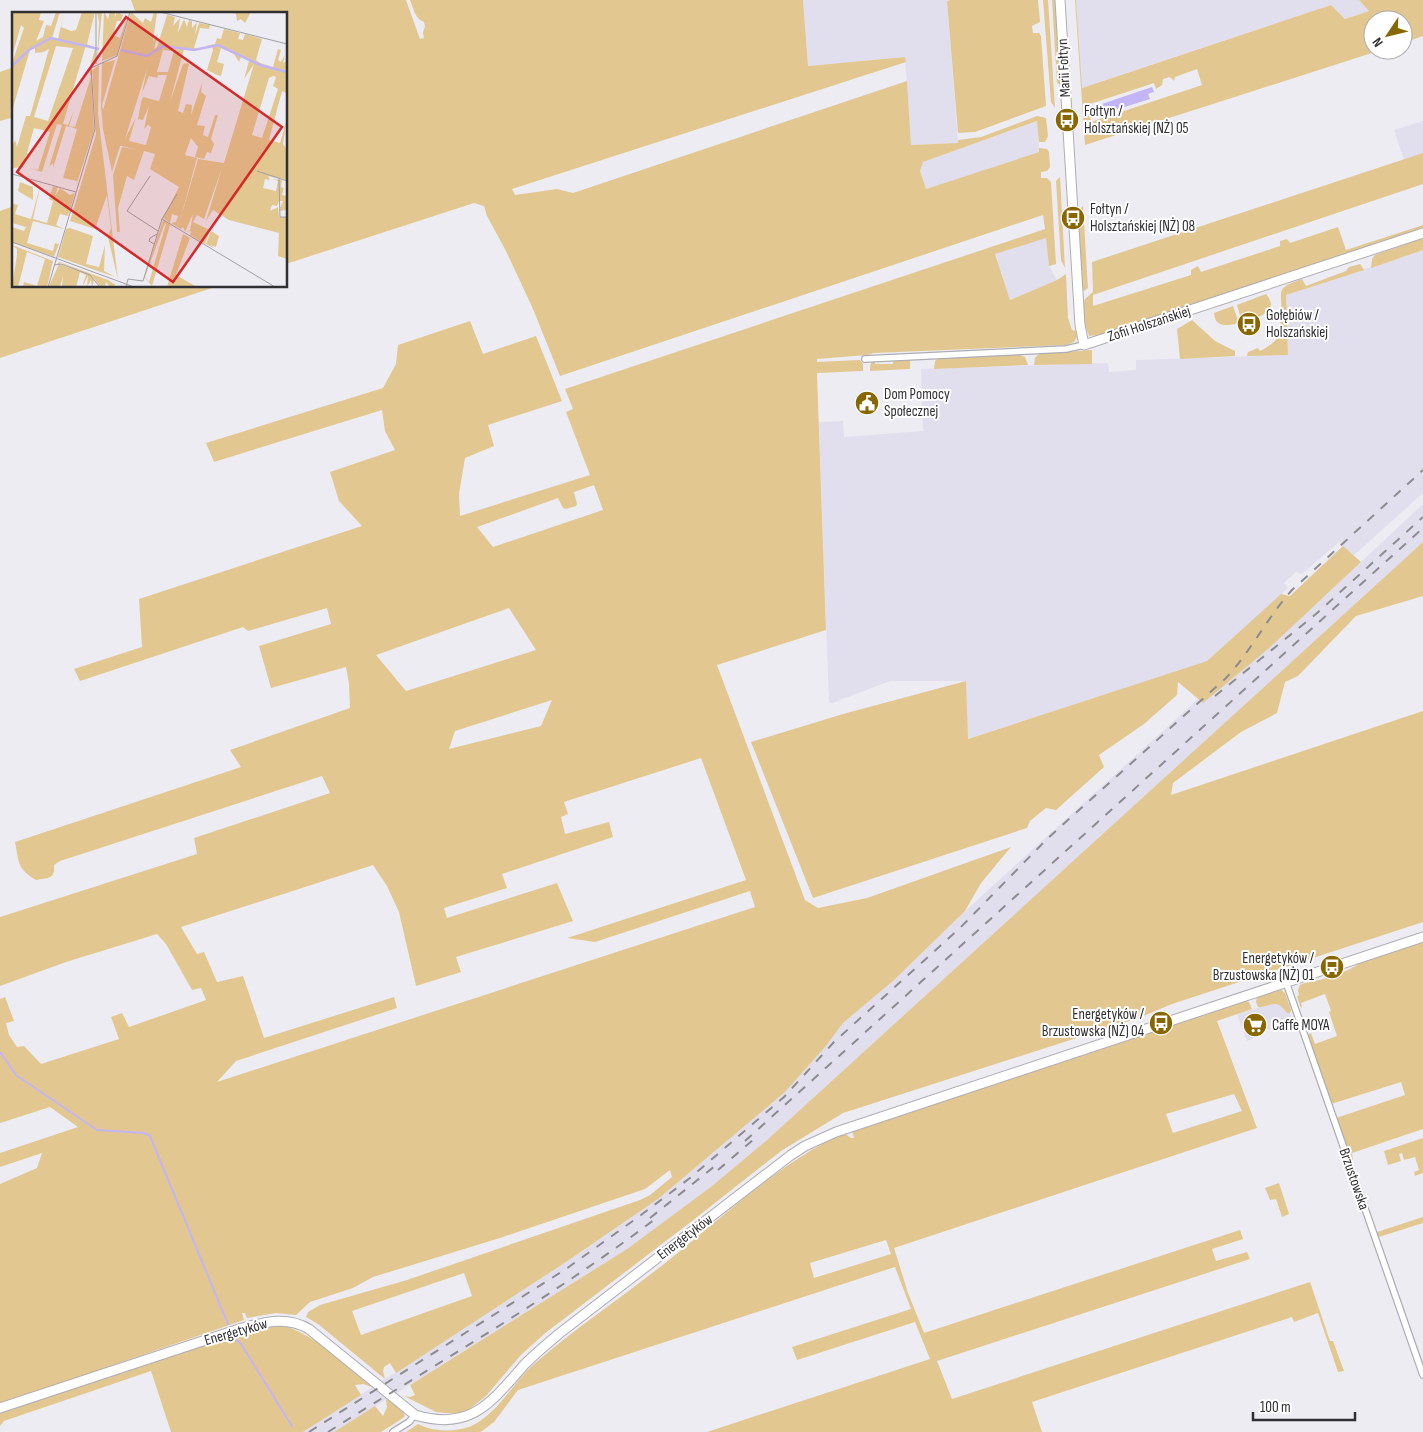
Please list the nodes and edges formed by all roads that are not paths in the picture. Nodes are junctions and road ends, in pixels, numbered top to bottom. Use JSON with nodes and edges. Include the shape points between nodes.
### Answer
{"nodes":[{"id":1,"x":1060,"y":0,"type":"edge"},
{"id":2,"x":1423,"y":233,"type":"edge"},
{"id":3,"x":1084,"y":345,"type":"junction"},
{"id":4,"x":865,"y":359,"type":"dead end"},
{"id":5,"x":1423,"y":937,"type":"edge"},
{"id":6,"x":1286,"y":982,"type":"junction"},
{"id":7,"x":1423,"y":1375,"type":"edge"},
{"id":8,"x":0,"y":1408,"type":"edge"},
{"id":9,"x":415,"y":1415,"type":"junction"},
{"id":10,"x":393,"y":1432,"type":"edge"}],
"edges":[{"from":1,"to":3,"type":"main road","name":"Marii Fołtyn","via":[[1080,326]]},
{"from":2,"to":3,"type":"main road","name":"Zofii Holszańskiej"},
{"from":3,"to":4,"type":"street","name":"Zofii Holszańskiej","via":[[1066,349]]},
{"from":5,"to":6,"type":"main road","name":"Energetyków"},
{"from":6,"to":7,"type":"street","name":"Brzustowska"},
{"from":6,"to":9,"type":"main road","name":"Energetyków","via":[[820,1139],[791,1155],[560,1333],[474,1418],[452,1426],[431,1423]]},
{"from":8,"to":9,"type":"main road","name":"Energetyków","via":[[242,1328],[263,1322],[291,1321],[309,1329]]},
{"from":9,"to":10,"type":"street"}]}
